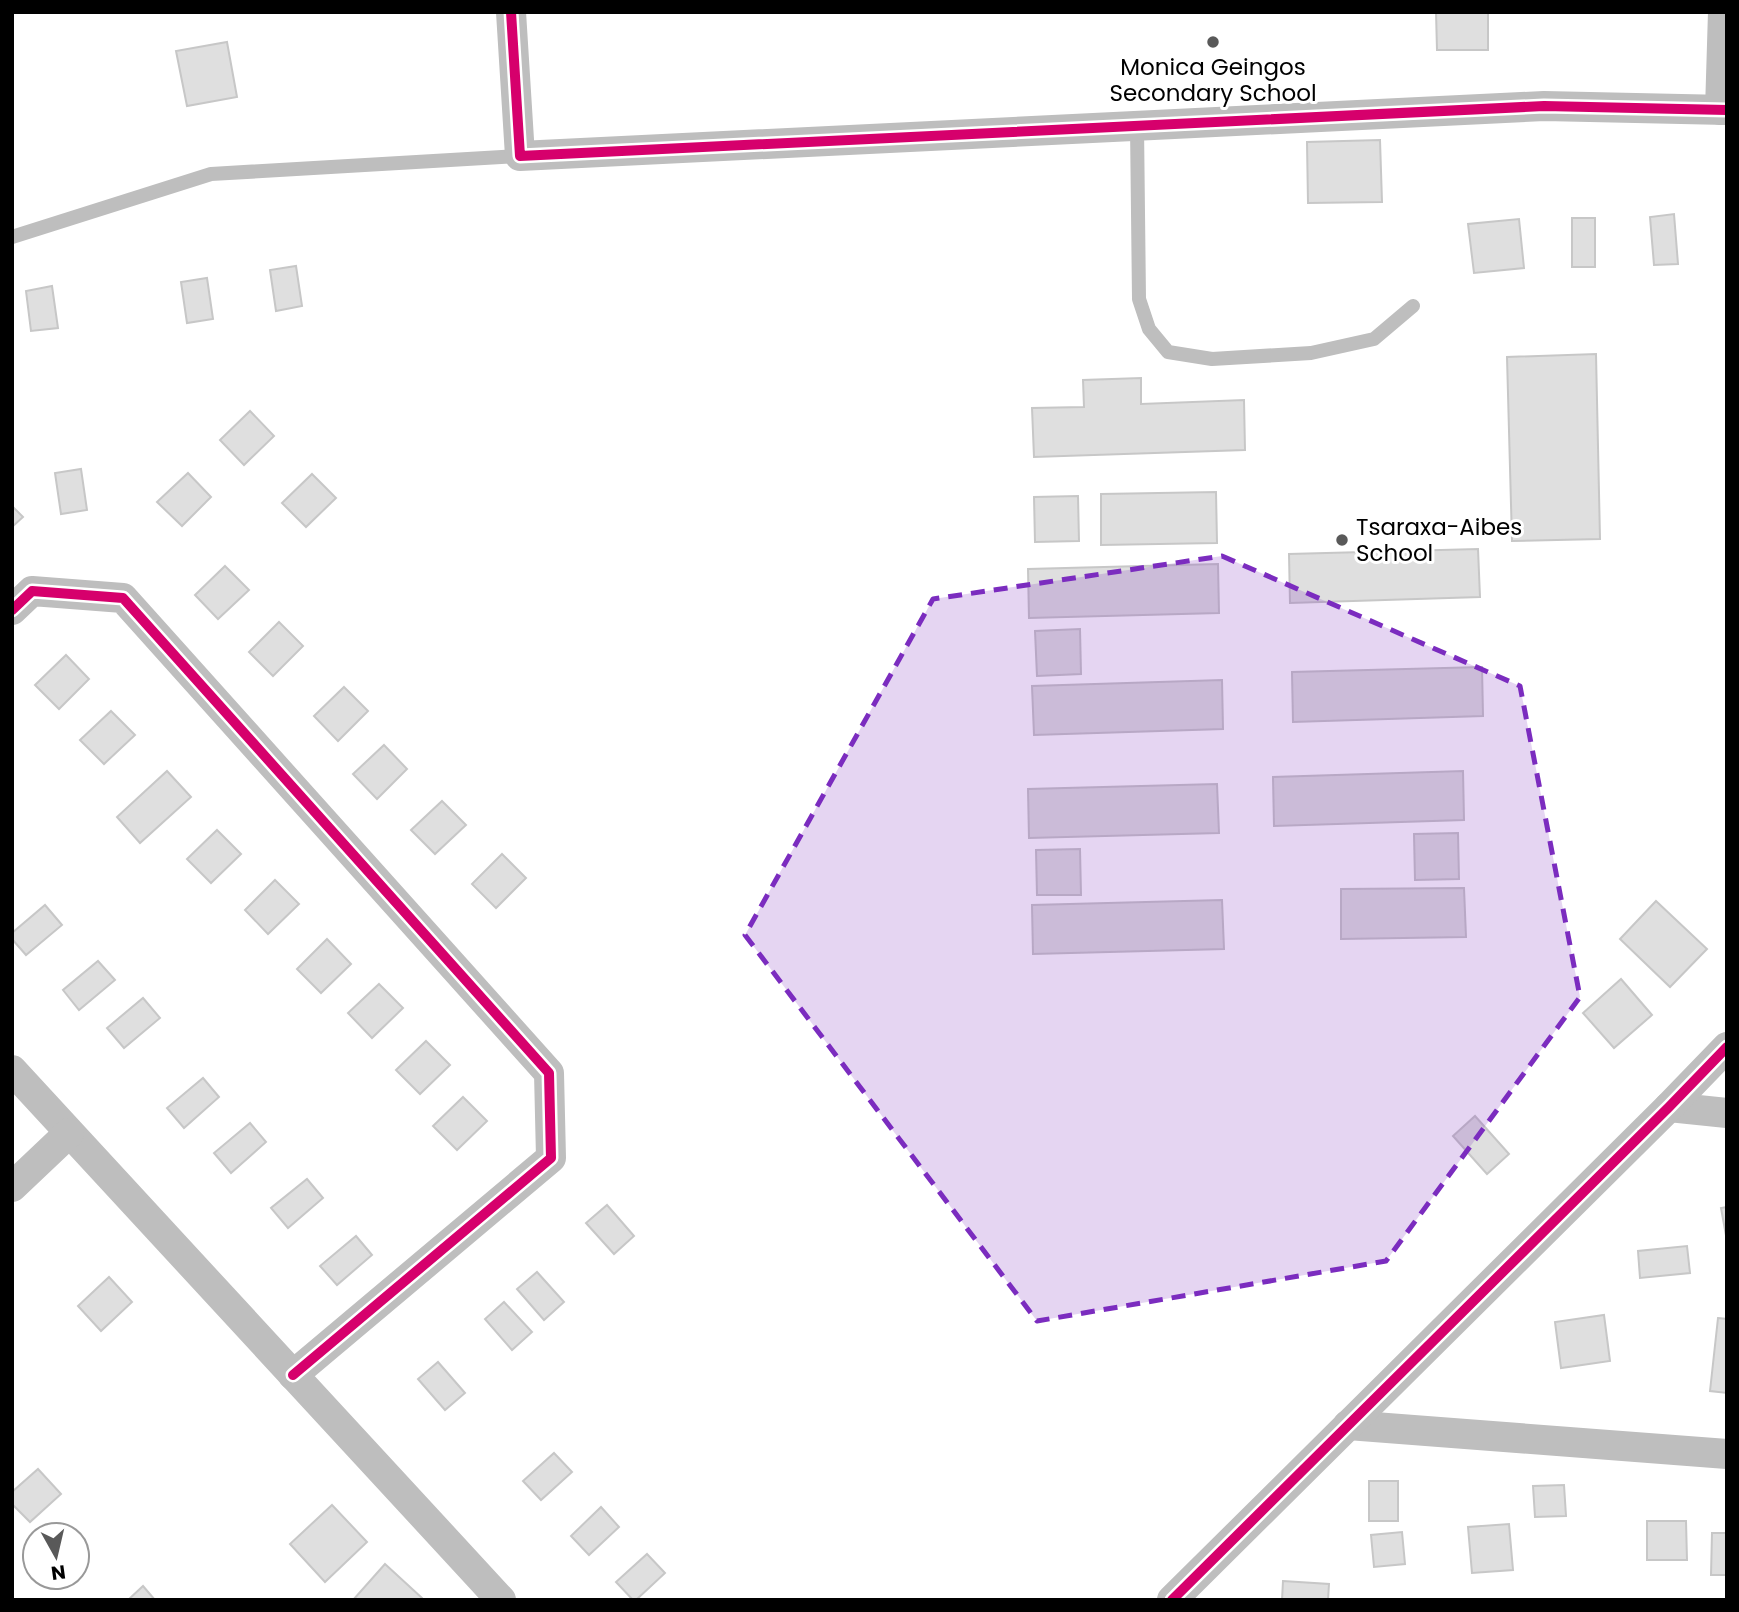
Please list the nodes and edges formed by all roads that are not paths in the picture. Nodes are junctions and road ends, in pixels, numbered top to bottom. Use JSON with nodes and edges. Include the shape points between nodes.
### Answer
{"nodes":[{"id":1,"x":511,"y":12,"type":"edge"},
{"id":2,"x":1723,"y":12,"type":"edge"},
{"id":3,"x":1723,"y":110,"type":"edge"},
{"id":4,"x":1137,"y":126,"type":"junction"},
{"id":5,"x":520,"y":156,"type":"junction"},
{"id":6,"x":12,"y":237,"type":"edge"},
{"id":7,"x":1413,"y":306,"type":"dead end"},
{"id":8,"x":12,"y":610,"type":"edge"},
{"id":9,"x":1727,"y":1047,"type":"edge"},
{"id":10,"x":12,"y":1070,"type":"edge"},
{"id":11,"x":1669,"y":1107,"type":"junction"},
{"id":12,"x":1727,"y":1113,"type":"edge"},
{"id":13,"x":69,"y":1133,"type":"junction"},
{"id":14,"x":12,"y":1186,"type":"edge"},
{"id":15,"x":293,"y":1375,"type":"junction"},
{"id":16,"x":1348,"y":1425,"type":"junction"},
{"id":17,"x":1727,"y":1454,"type":"edge"},
{"id":18,"x":501,"y":1600,"type":"edge"},
{"id":19,"x":1172,"y":1600,"type":"edge"}],
"edges":[{"from":1,"to":5,"type":"street"},
{"from":2,"to":3,"type":"street"},
{"from":3,"to":4,"type":"street","via":[[1544,106]]},
{"from":4,"to":5,"type":"street"},
{"from":4,"to":7,"type":"lane","via":[[1139,299],[1149,329],[1167,352],[1212,359],[1311,353],[1374,339]]},
{"from":5,"to":6,"type":"lane","via":[[211,174]]},
{"from":8,"to":15,"type":"street","via":[[32,591],[123,598],[548,1073],[551,1158]]},
{"from":9,"to":11,"type":"street"},
{"from":10,"to":13,"type":"street"},
{"from":11,"to":12,"type":"street"},
{"from":11,"to":16,"type":"street"},
{"from":13,"to":14,"type":"street"},
{"from":13,"to":15,"type":"street"},
{"from":15,"to":18,"type":"street"},
{"from":16,"to":17,"type":"street"},
{"from":16,"to":19,"type":"street"}]}
